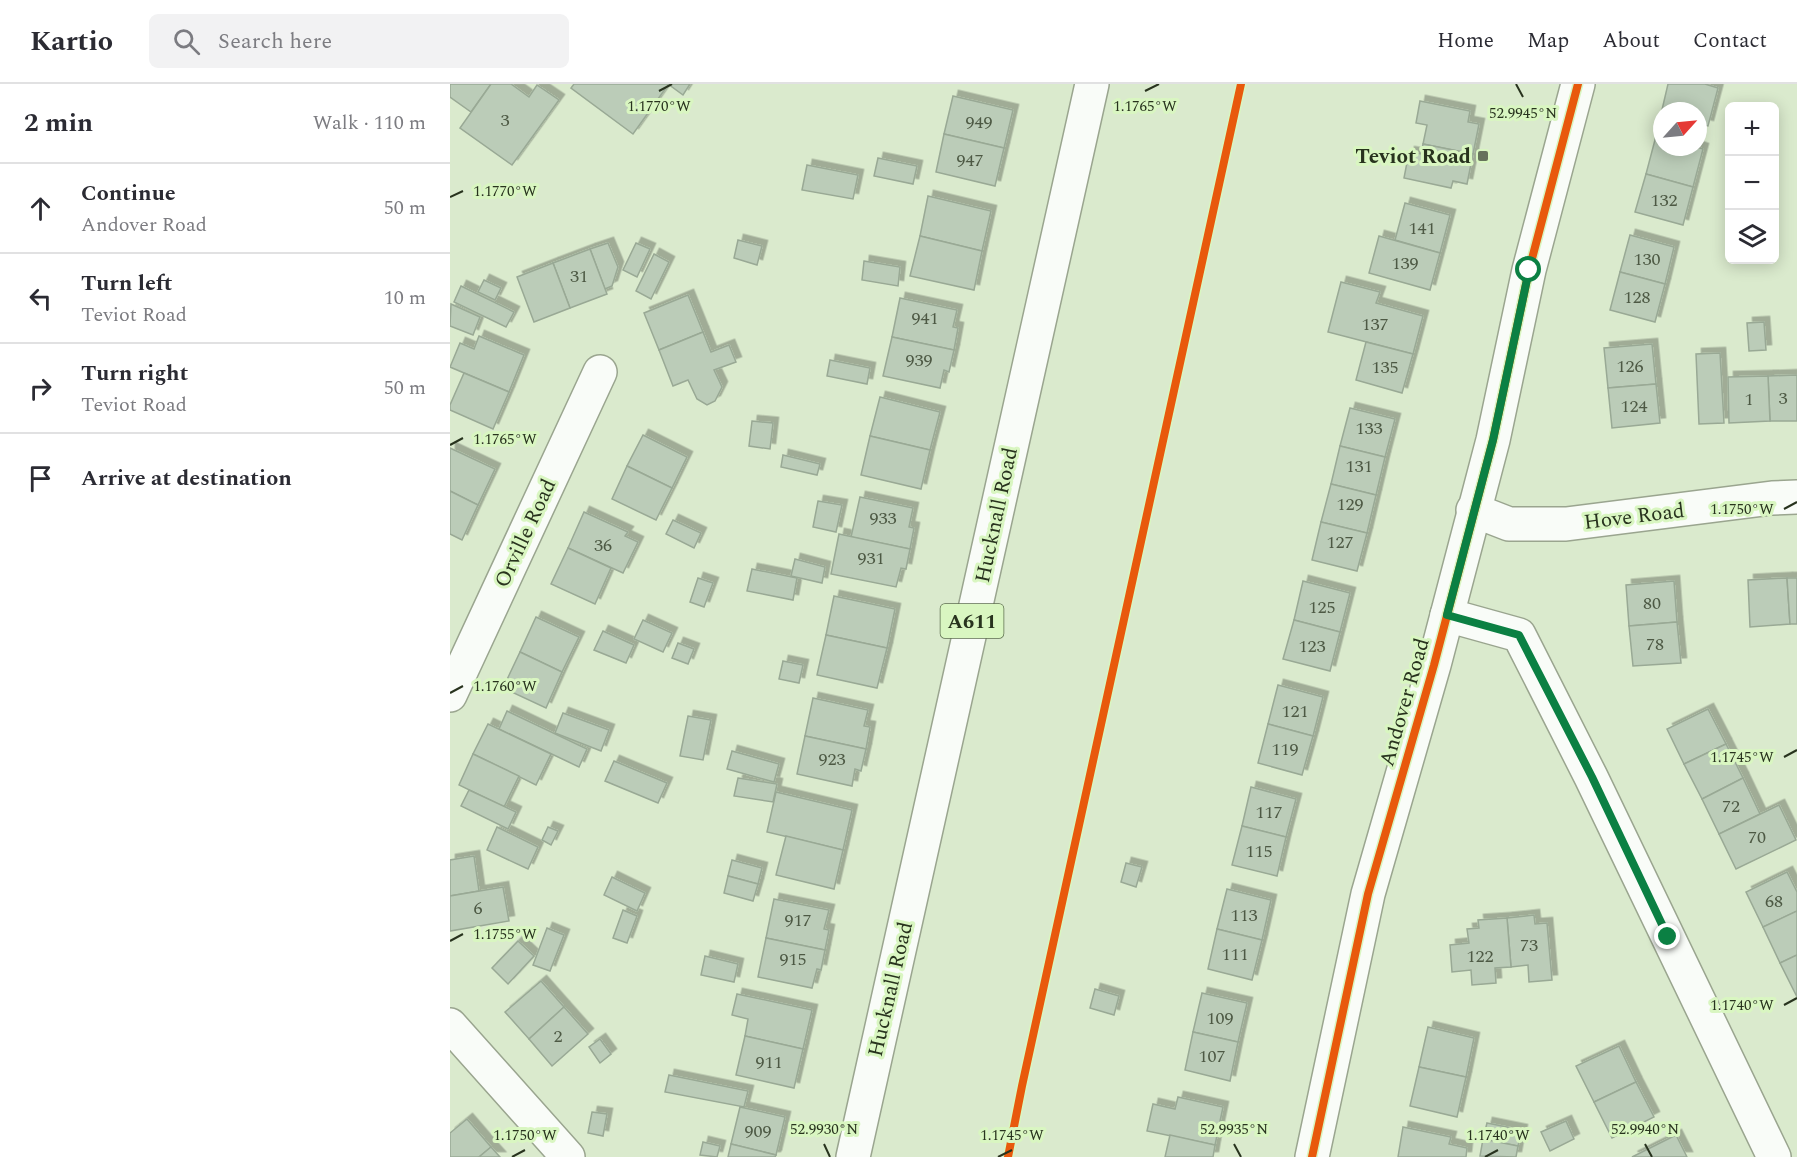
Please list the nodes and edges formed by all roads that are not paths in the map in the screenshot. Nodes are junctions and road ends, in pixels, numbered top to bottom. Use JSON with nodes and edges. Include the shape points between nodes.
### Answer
{"nodes":[{"id":1,"x":1092,"y":84,"type":"edge"},
{"id":2,"x":1578,"y":84,"type":"edge"},
{"id":3,"x":600,"y":372,"type":"dead end"},
{"id":4,"x":1797,"y":497,"type":"edge"},
{"id":5,"x":1473,"y":510,"type":"junction"},
{"id":6,"x":1447,"y":615,"type":"junction"},
{"id":7,"x":450,"y":695,"type":"edge"},
{"id":8,"x":450,"y":1025,"type":"edge"},
{"id":9,"x":568,"y":1157,"type":"edge"},
{"id":10,"x":853,"y":1157,"type":"edge"},
{"id":11,"x":1312,"y":1157,"type":"edge"},
{"id":12,"x":1774,"y":1157,"type":"edge"}],
"edges":[{"from":1,"to":10,"type":"street","name":"Hucknall Road","number":"A611"},
{"from":2,"to":5,"type":"street","name":"Andover Road","via":[[1529,270],[1493,440]]},
{"from":3,"to":7,"type":"street","name":"Orville Road"},
{"from":4,"to":5,"type":"street","name":"Hove Road","via":[[1566,524],[1509,524]]},
{"from":5,"to":6,"type":"street","name":"Andover Road"},
{"from":6,"to":11,"type":"street","name":"Andover Road","via":[[1368,894]]},
{"from":6,"to":12,"type":"street","via":[[1519,635],[1592,777]]},
{"from":8,"to":9,"type":"street"}]}
